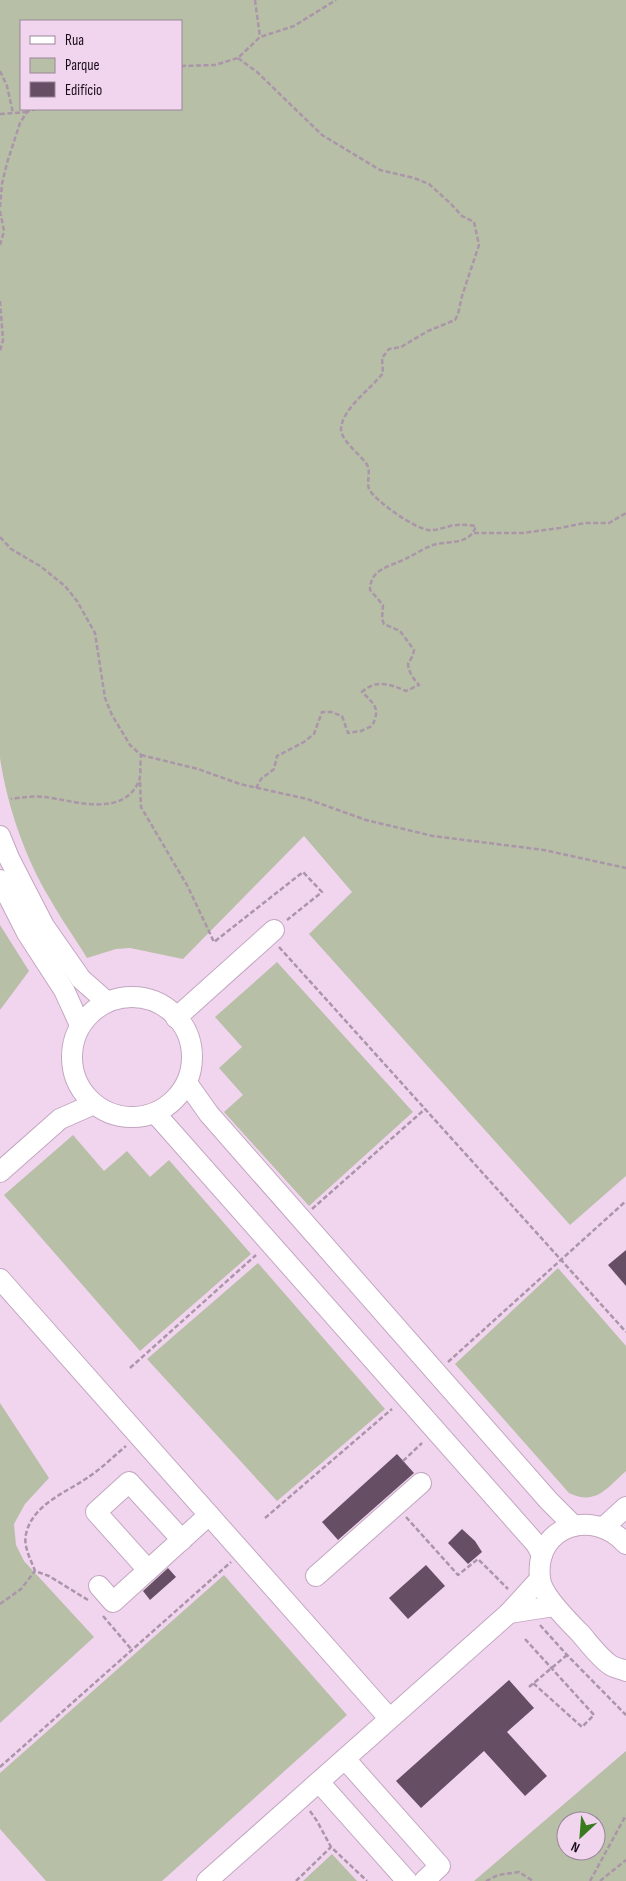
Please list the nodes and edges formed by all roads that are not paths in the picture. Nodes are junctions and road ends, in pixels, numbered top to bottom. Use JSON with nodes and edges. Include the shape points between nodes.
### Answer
{"nodes":[{"id":1,"x":0,"y":836,"type":"edge"},
{"id":2,"x":0,"y":880,"type":"edge"},
{"id":3,"x":271,"y":932,"type":"road end"},
{"id":4,"x":107,"y":1002,"type":"junction"},
{"id":5,"x":176,"y":1018,"type":"junction"},
{"id":6,"x":80,"y":1025,"type":"junction"},
{"id":7,"x":78,"y":1083,"type":"junction"},
{"id":8,"x":187,"y":1083,"type":"junction"},
{"id":9,"x":94,"y":1104,"type":"junction"},
{"id":10,"x":156,"y":1113,"type":"junction"},
{"id":11,"x":60,"y":1119,"type":"junction"},
{"id":12,"x":0,"y":1172,"type":"edge"},
{"id":13,"x":0,"y":1279,"type":"edge"},
{"id":14,"x":421,"y":1483,"type":"dead end"},
{"id":15,"x":626,"y":1507,"type":"edge"},
{"id":16,"x":209,"y":1515,"type":"junction"},
{"id":17,"x":574,"y":1526,"type":"junction"},
{"id":18,"x":604,"y":1527,"type":"junction"},
{"id":19,"x":182,"y":1540,"type":"junction"},
{"id":20,"x":626,"y":1544,"type":"edge"},
{"id":21,"x":542,"y":1555,"type":"junction"},
{"id":22,"x":148,"y":1570,"type":"junction"},
{"id":23,"x":316,"y":1576,"type":"dead end"},
{"id":24,"x":540,"y":1579,"type":"junction"},
{"id":25,"x":99,"y":1586,"type":"dead end"},
{"id":26,"x":554,"y":1606,"type":"junction"},
{"id":27,"x":519,"y":1608,"type":"junction"},
{"id":28,"x":626,"y":1671,"type":"edge"},
{"id":29,"x":390,"y":1718,"type":"junction"},
{"id":30,"x":344,"y":1759,"type":"junction"},
{"id":31,"x":319,"y":1782,"type":"junction"},
{"id":32,"x":207,"y":1881,"type":"edge"},
{"id":33,"x":407,"y":1881,"type":"edge"},
{"id":34,"x":424,"y":1881,"type":"edge"}],
"edges":[{"from":1,"to":4,"type":"street","via":[[44,926],[81,979]]},
{"from":2,"to":6,"type":"street","via":[[27,933],[64,990]]},
{"from":3,"to":5,"type":"street"},
{"from":4,"to":5,"type":"street","via":[[127,997],[148,999],[167,1008]]},
{"from":4,"to":6,"type":"street"},
{"from":5,"to":8,"type":"street","via":[[182,1023],[190,1042],[192,1062]]},
{"from":6,"to":7,"type":"street","via":[[72,1051]]},
{"from":7,"to":9,"type":"street"},
{"from":7,"to":11,"type":"street"},
{"from":8,"to":10,"type":"street","via":[[168,1106]]},
{"from":8,"to":17,"type":"street","via":[[209,1114]]},
{"from":9,"to":10,"type":"street","via":[[123,1117]]},
{"from":9,"to":11,"type":"street"},
{"from":10,"to":21,"type":"street","via":[[536,1544]]},
{"from":11,"to":12,"type":"street"},
{"from":13,"to":16,"type":"street"},
{"from":14,"to":23,"type":"street"},
{"from":15,"to":18,"type":"street"},
{"from":16,"to":19,"type":"street"},
{"from":16,"to":29,"type":"street"},
{"from":17,"to":18,"type":"street"},
{"from":17,"to":21,"type":"street","via":[[549,1542]]},
{"from":18,"to":20,"type":"street"},
{"from":19,"to":22,"type":"street"},
{"from":19,"to":22,"type":"street","via":[[129,1482],[96,1512]]},
{"from":21,"to":24,"type":"street"},
{"from":22,"to":25,"type":"street","via":[[113,1602]]},
{"from":24,"to":26,"type":"street"},
{"from":24,"to":27,"type":"street"},
{"from":26,"to":27,"type":"street"},
{"from":26,"to":28,"type":"street","via":[[611,1666]]},
{"from":27,"to":29,"type":"street"},
{"from":29,"to":30,"type":"street"},
{"from":30,"to":31,"type":"street"},
{"from":30,"to":34,"type":"street","via":[[440,1866]]},
{"from":31,"to":32,"type":"street"},
{"from":31,"to":33,"type":"street"}]}
